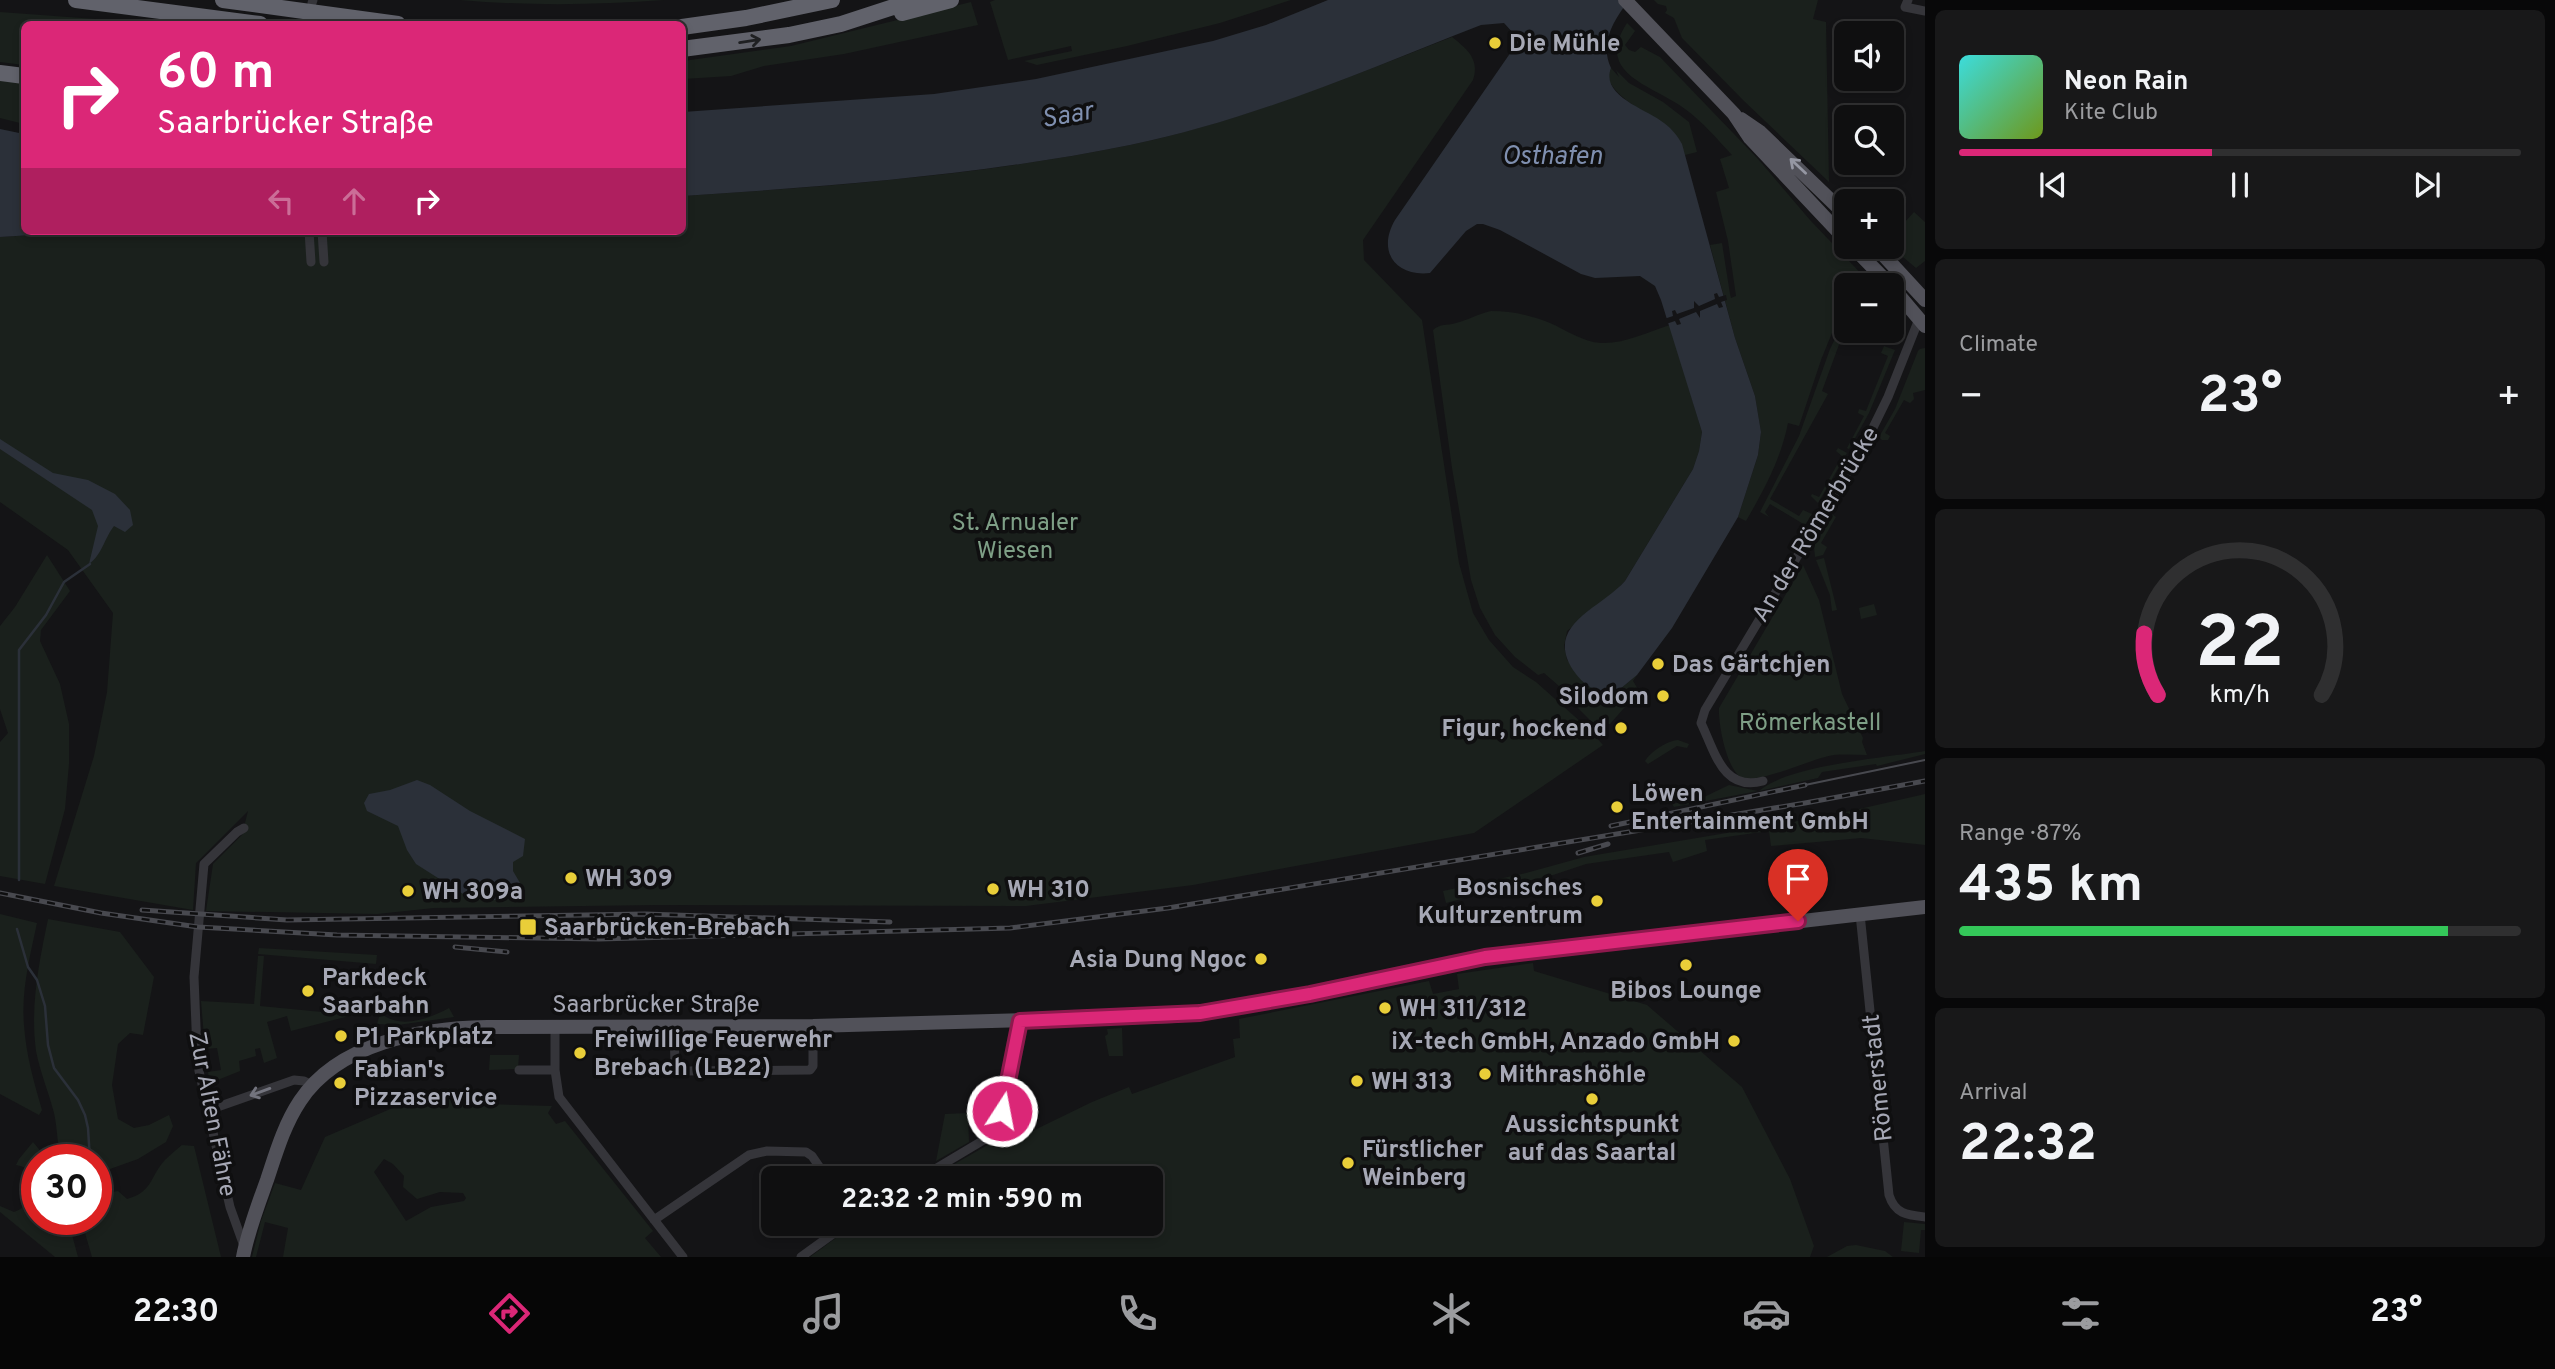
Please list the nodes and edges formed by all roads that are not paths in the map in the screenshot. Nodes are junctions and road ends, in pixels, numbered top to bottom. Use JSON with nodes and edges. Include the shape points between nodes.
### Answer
{"nodes":[{"id":1,"x":76,"y":0,"type":"edge"},
{"id":2,"x":223,"y":0,"type":"edge"},
{"id":3,"x":832,"y":0,"type":"edge"},
{"id":4,"x":915,"y":0,"type":"edge"},
{"id":5,"x":951,"y":0,"type":"edge"},
{"id":6,"x":1625,"y":0,"type":"edge"},
{"id":7,"x":1908,"y":0,"type":"edge"},
{"id":8,"x":1925,"y":11,"type":"edge"},
{"id":9,"x":872,"y":16,"type":"junction"},
{"id":10,"x":237,"y":21,"type":"edge"},
{"id":11,"x":374,"y":21,"type":"edge"},
{"id":12,"x":686,"y":27,"type":"edge"},
{"id":13,"x":686,"y":48,"type":"edge"},
{"id":14,"x":0,"y":73,"type":"edge"},
{"id":15,"x":21,"y":76,"type":"edge"},
{"id":16,"x":1734,"y":114,"type":"junction"},
{"id":17,"x":1834,"y":203,"type":"edge"},
{"id":18,"x":1834,"y":227,"type":"edge"},
{"id":19,"x":309,"y":235,"type":"edge"},
{"id":20,"x":322,"y":235,"type":"edge"},
{"id":21,"x":1865,"y":259,"type":"edge"},
{"id":22,"x":1887,"y":259,"type":"edge"},
{"id":23,"x":311,"y":262,"type":"dead end"},
{"id":24,"x":324,"y":262,"type":"dead end"},
{"id":25,"x":1878,"y":273,"type":"edge"},
{"id":26,"x":1925,"y":300,"type":"edge"},
{"id":27,"x":1904,"y":301,"type":"edge"},
{"id":28,"x":1922,"y":322,"type":"edge"},
{"id":29,"x":1763,"y":781,"type":"dead end"},
{"id":30,"x":244,"y":828,"type":"dead end"},
{"id":31,"x":1925,"y":907,"type":"edge"},
{"id":32,"x":1860,"y":914,"type":"junction"},
{"id":33,"x":1020,"y":1021,"type":"junction"},
{"id":34,"x":674,"y":1026,"type":"junction"},
{"id":35,"x":813,"y":1026,"type":"junction"},
{"id":36,"x":555,"y":1028,"type":"junction"},
{"id":37,"x":519,"y":1070,"type":"dead end"},
{"id":38,"x":555,"y":1070,"type":"junction"},
{"id":39,"x":312,"y":1085,"type":"junction"},
{"id":40,"x":209,"y":1110,"type":"junction"},
{"id":41,"x":819,"y":1166,"type":"edge"},
{"id":42,"x":940,"y":1166,"type":"edge"},
{"id":43,"x":1925,"y":1217,"type":"edge"},
{"id":44,"x":654,"y":1220,"type":"junction"},
{"id":45,"x":830,"y":1236,"type":"edge"},
{"id":46,"x":244,"y":1252,"type":"edge"},
{"id":47,"x":683,"y":1257,"type":"edge"},
{"id":48,"x":801,"y":1257,"type":"edge"}],
"edges":[{"from":1,"to":10,"type":"highway"},
{"from":2,"to":11,"type":"highway"},
{"from":3,"to":12,"type":"highway"},
{"from":4,"to":9,"type":"highway"},
{"from":5,"to":9,"type":"highway","via":[[911,12]]},
{"from":6,"to":16,"type":"main road"},
{"from":7,"to":8,"type":"street","via":[[1905,7]]},
{"from":13,"to":9,"type":"highway","one_way":true,"via":[[789,35]]},
{"from":14,"to":15,"type":"highway"},
{"from":17,"to":16,"type":"main road","one_way":true,"via":[[1760,132]]},
{"from":16,"to":18,"type":"main road","via":[[1750,138]]},
{"from":19,"to":23,"type":"street"},
{"from":20,"to":24,"type":"street"},
{"from":21,"to":25,"type":"main road"},
{"from":22,"to":26,"type":"main road"},
{"from":27,"to":28,"type":"main road"},
{"from":28,"to":29,"type":"street","name":"An der Römerbrücke","via":[[1866,442],[1711,696],[1701,723],[1732,779],[1750,784]]},
{"from":30,"to":40,"type":"street","name":"Zur Alten Fähre","via":[[208,858],[201,873],[194,1015],[199,1071]]},
{"from":31,"to":32,"type":"main road","name":"Saarbrücker Straße"},
{"from":32,"to":33,"type":"main road","name":"Saarbrücker Straße","via":[[1485,957],[1200,1013]]},
{"from":32,"to":43,"type":"street","name":"Römerstadt","via":[[1889,1195],[1894,1208],[1905,1215]]},
{"from":33,"to":35,"type":"main road","name":"Saarbrücker Straße"},
{"from":33,"to":42,"type":"street","via":[[1002,1111],[992,1135]]},
{"from":34,"to":35,"type":"main road","name":"Saarbrücker Straße"},
{"from":34,"to":35,"type":"street","via":[[677,1069],[711,1071],[810,1070]]},
{"from":34,"to":36,"type":"main road","name":"Saarbrücker Straße"},
{"from":36,"to":38,"type":"street"},
{"from":36,"to":39,"type":"main road","name":"Saarbrücker Straße","via":[[471,1027],[414,1036],[359,1053]]},
{"from":37,"to":38,"type":"street"},
{"from":38,"to":44,"type":"street","via":[[564,1105]]},
{"from":39,"to":40,"type":"street","one_way":true,"via":[[294,1080]]},
{"from":39,"to":46,"type":"main road","name":"Saarbrücker Straße","via":[[284,1130]]},
{"from":40,"to":46,"type":"street","name":"Zur Alten Fähre"},
{"from":41,"to":44,"type":"street","via":[[806,1152],[757,1153],[738,1161]]},
{"from":44,"to":47,"type":"street"},
{"from":45,"to":48,"type":"street"}]}
